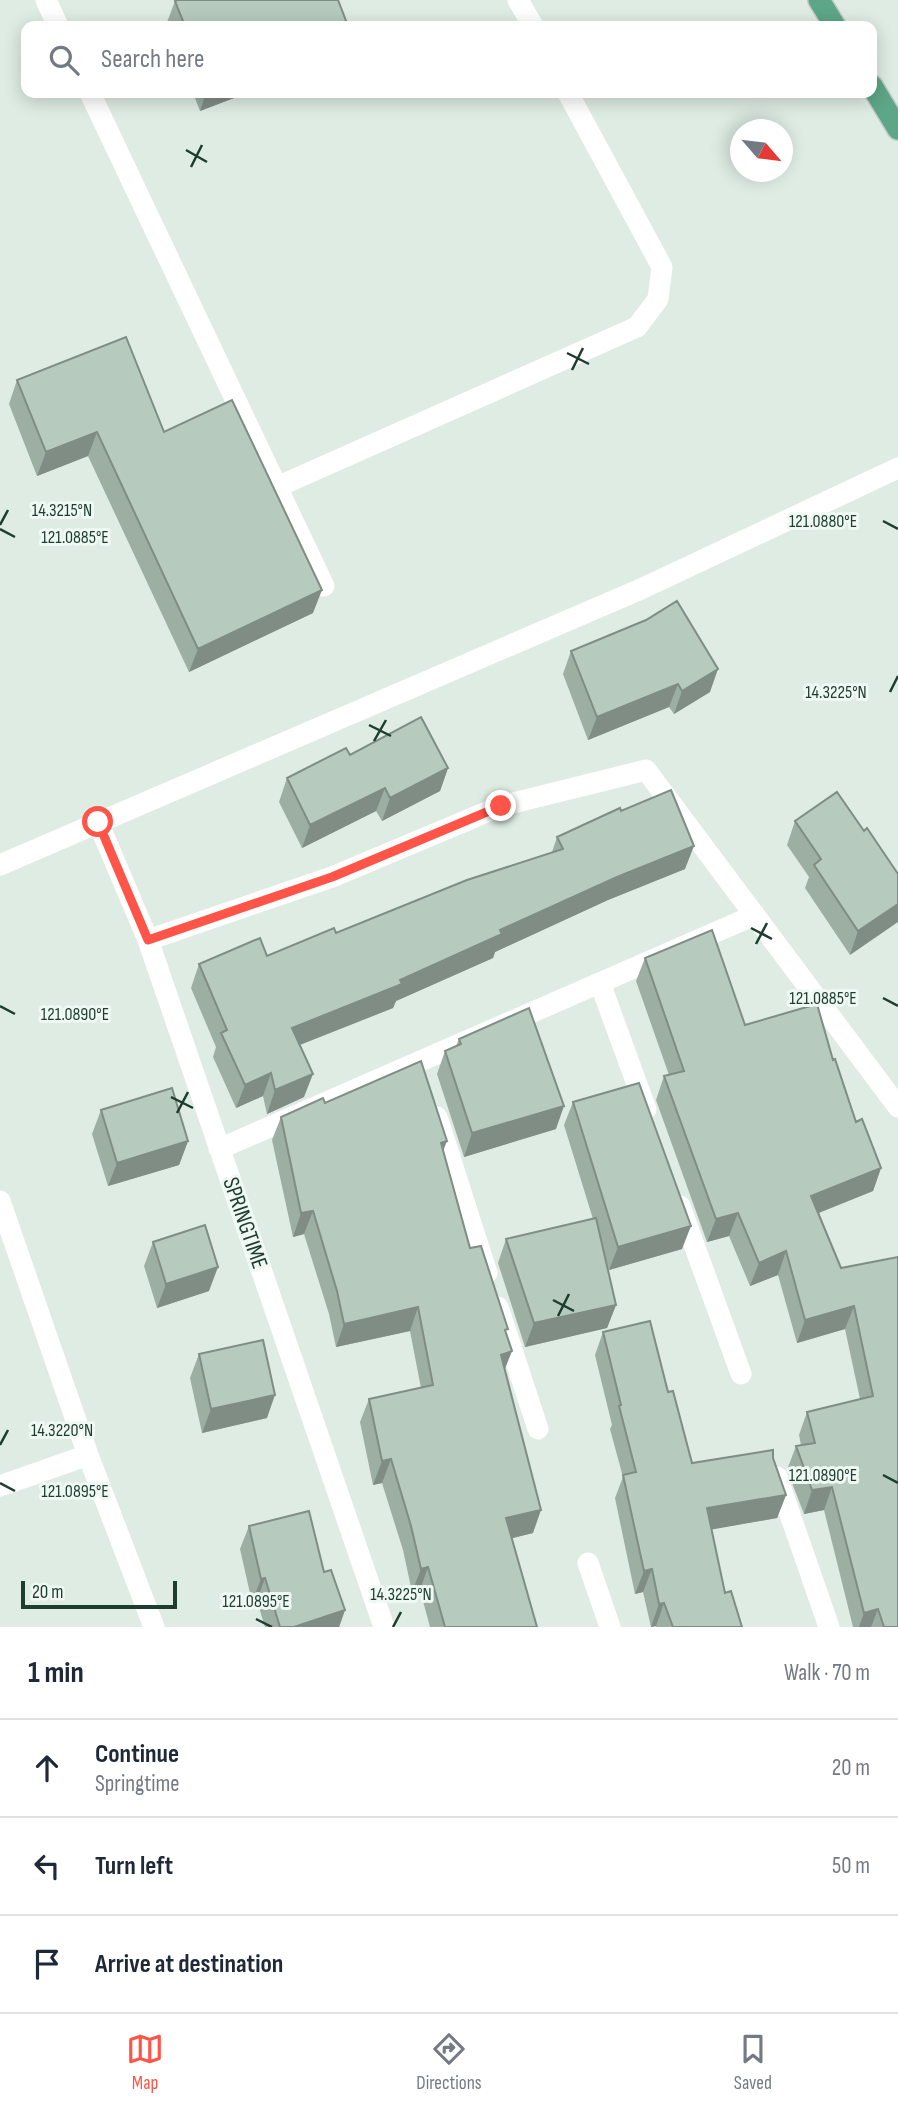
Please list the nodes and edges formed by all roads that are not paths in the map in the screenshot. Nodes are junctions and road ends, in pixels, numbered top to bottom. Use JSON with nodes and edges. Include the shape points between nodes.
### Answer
{"nodes":[{"id":1,"x":46,"y":0,"type":"edge"},
{"id":2,"x":519,"y":0,"type":"edge"},
{"id":3,"x":819,"y":0,"type":"edge"},
{"id":4,"x":56,"y":21,"type":"edge"},
{"id":5,"x":530,"y":21,"type":"edge"},
{"id":6,"x":832,"y":21,"type":"edge"},
{"id":7,"x":877,"y":94,"type":"edge"},
{"id":8,"x":92,"y":98,"type":"edge"},
{"id":9,"x":571,"y":98,"type":"edge"},
{"id":10,"x":898,"y":129,"type":"edge"},
{"id":11,"x":898,"y":468,"type":"edge"},
{"id":12,"x":277,"y":487,"type":"junction"},
{"id":13,"x":324,"y":586,"type":"dead end"},
{"id":14,"x":98,"y":822,"type":"junction"},
{"id":15,"x":0,"y":865,"type":"edge"},
{"id":16,"x":755,"y":915,"type":"junction"},
{"id":17,"x":148,"y":940,"type":"junction"},
{"id":18,"x":600,"y":983,"type":"junction"},
{"id":19,"x":432,"y":1101,"type":"edge"},
{"id":20,"x":898,"y":1107,"type":"edge"},
{"id":21,"x":652,"y":1126,"type":"edge"},
{"id":22,"x":219,"y":1149,"type":"junction"},
{"id":23,"x":675,"y":1192,"type":"edge"},
{"id":24,"x":0,"y":1201,"type":"edge"},
{"id":25,"x":741,"y":1374,"type":"dead end"},
{"id":26,"x":538,"y":1429,"type":"dead end"},
{"id":27,"x":88,"y":1455,"type":"junction"},
{"id":28,"x":777,"y":1477,"type":"edge"},
{"id":29,"x":0,"y":1486,"type":"edge"},
{"id":30,"x":588,"y":1563,"type":"dead end"},
{"id":31,"x":154,"y":1627,"type":"edge"},
{"id":32,"x":384,"y":1627,"type":"edge"},
{"id":33,"x":610,"y":1627,"type":"edge"},
{"id":34,"x":829,"y":1627,"type":"edge"}],
"edges":[{"from":1,"to":4,"type":"street"},
{"from":2,"to":5,"type":"street"},
{"from":3,"to":6,"type":"main road"},
{"from":7,"to":10,"type":"main road"},
{"from":8,"to":12,"type":"street"},
{"from":9,"to":12,"type":"street","via":[[662,267],[658,299],[644,318],[637,327]]},
{"from":11,"to":14,"type":"street","via":[[641,589]]},
{"from":12,"to":13,"type":"street"},
{"from":14,"to":15,"type":"street"},
{"from":14,"to":17,"type":"street","name":"SPRINGTIME"},
{"from":16,"to":17,"type":"street","via":[[646,770],[501,806],[332,877]]},
{"from":16,"to":18,"type":"street"},
{"from":16,"to":20,"type":"street"},
{"from":17,"to":22,"type":"street","name":"SPRINGTIME"},
{"from":18,"to":21,"type":"street"},
{"from":18,"to":22,"type":"street","via":[[421,1068]]},
{"from":19,"to":26,"type":"street"},
{"from":22,"to":32,"type":"street","name":"SPRINGTIME"},
{"from":23,"to":25,"type":"street"},
{"from":24,"to":27,"type":"street"},
{"from":27,"to":29,"type":"street"},
{"from":27,"to":31,"type":"street"},
{"from":28,"to":34,"type":"street"},
{"from":30,"to":33,"type":"street"}]}
